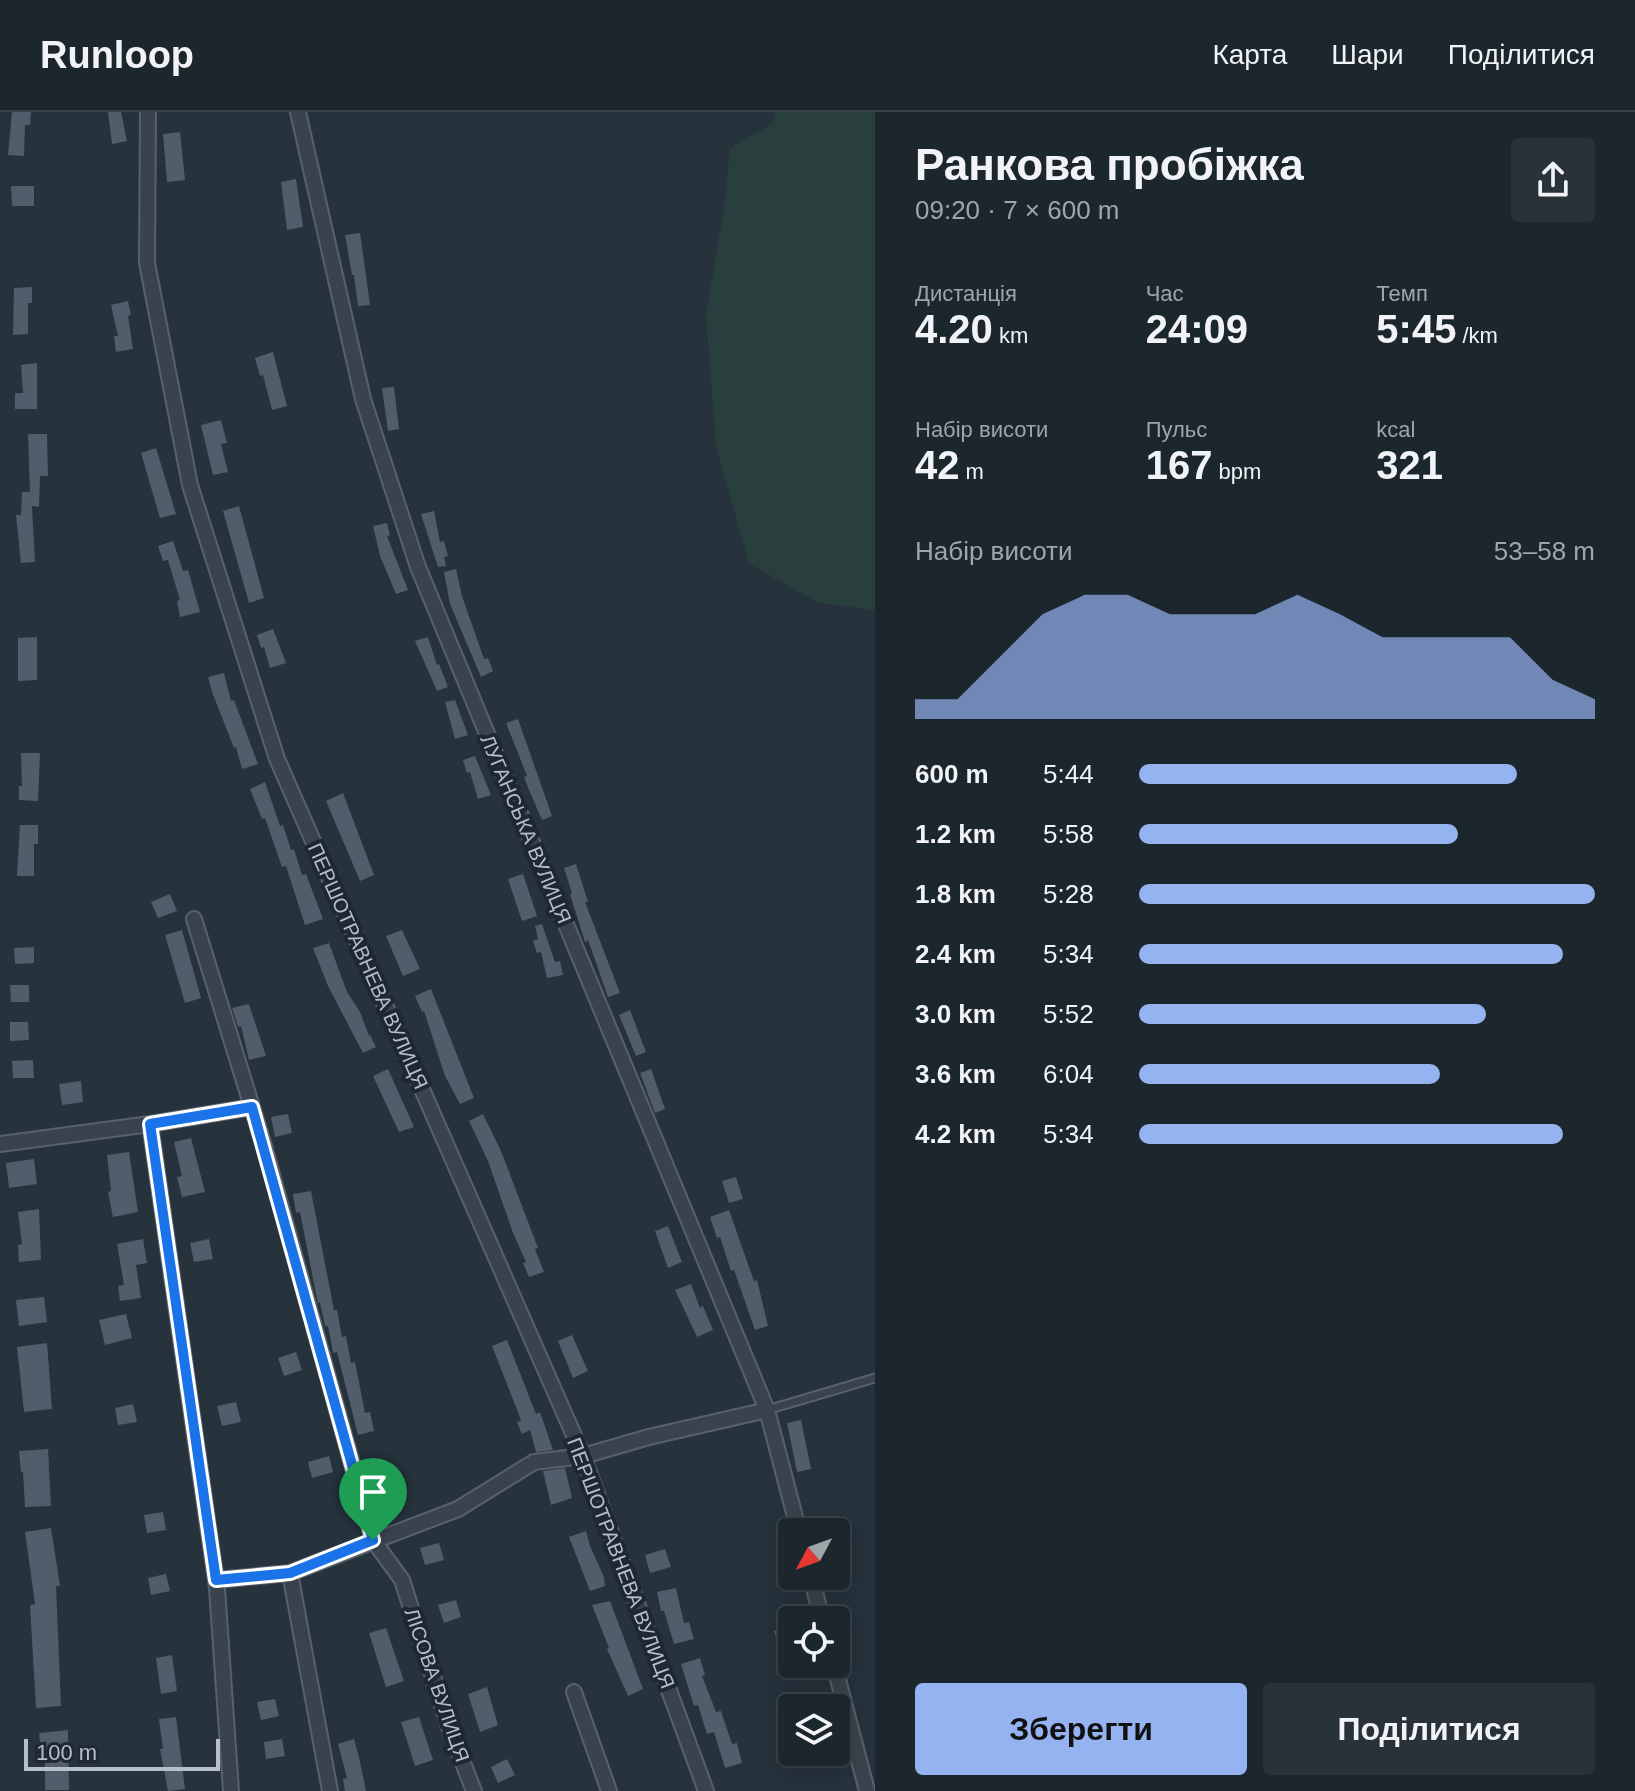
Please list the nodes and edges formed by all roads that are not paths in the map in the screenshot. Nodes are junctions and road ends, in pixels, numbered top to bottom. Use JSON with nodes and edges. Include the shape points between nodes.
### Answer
{"nodes":[{"id":1,"x":148,"y":112,"type":"edge"},
{"id":2,"x":298,"y":112,"type":"edge"},
{"id":3,"x":194,"y":919,"type":"dead end"},
{"id":4,"x":252,"y":1107,"type":"junction"},
{"id":5,"x":150,"y":1124,"type":"junction"},
{"id":6,"x":0,"y":1144,"type":"edge"},
{"id":7,"x":875,"y":1378,"type":"edge"},
{"id":8,"x":767,"y":1410,"type":"junction"},
{"id":9,"x":583,"y":1456,"type":"junction"},
{"id":10,"x":795,"y":1518,"type":"edge"},
{"id":11,"x":373,"y":1540,"type":"junction"},
{"id":12,"x":290,"y":1573,"type":"junction"},
{"id":13,"x":216,"y":1580,"type":"junction"},
{"id":14,"x":838,"y":1678,"type":"edge"},
{"id":15,"x":574,"y":1692,"type":"dead end"},
{"id":16,"x":231,"y":1791,"type":"edge"},
{"id":17,"x":330,"y":1791,"type":"edge"},
{"id":18,"x":474,"y":1791,"type":"edge"},
{"id":19,"x":609,"y":1791,"type":"edge"},
{"id":20,"x":706,"y":1791,"type":"edge"},
{"id":21,"x":867,"y":1791,"type":"edge"}],
"edges":[{"from":1,"to":9,"type":"street","name":"ПЕРШОТРАВНЕВА ВУЛИЦЯ","via":[[147,263],[187,470],[277,759]]},
{"from":2,"to":8,"type":"street","name":"ЛУГАНСЬКА ВУЛИЦЯ","via":[[363,399],[418,567]]},
{"from":3,"to":4,"type":"street"},
{"from":4,"to":5,"type":"street"},
{"from":4,"to":11,"type":"street"},
{"from":5,"to":6,"type":"street"},
{"from":5,"to":13,"type":"street"},
{"from":7,"to":8,"type":"lane"},
{"from":8,"to":9,"type":"street"},
{"from":8,"to":10,"type":"street","name":"ЛУГАНСЬКА ВУЛИЦЯ"},
{"from":9,"to":11,"type":"street","via":[[534,1462],[458,1509]]},
{"from":9,"to":20,"type":"street","name":"ПЕРШОТРАВНЕВА ВУЛИЦЯ"},
{"from":11,"to":12,"type":"street"},
{"from":11,"to":18,"type":"street","name":"ЛІСОВА ВУЛИЦЯ","via":[[402,1580]]},
{"from":12,"to":13,"type":"street"},
{"from":12,"to":17,"type":"street"},
{"from":13,"to":16,"type":"street"},
{"from":14,"to":21,"type":"street"},
{"from":15,"to":19,"type":"street"}]}
